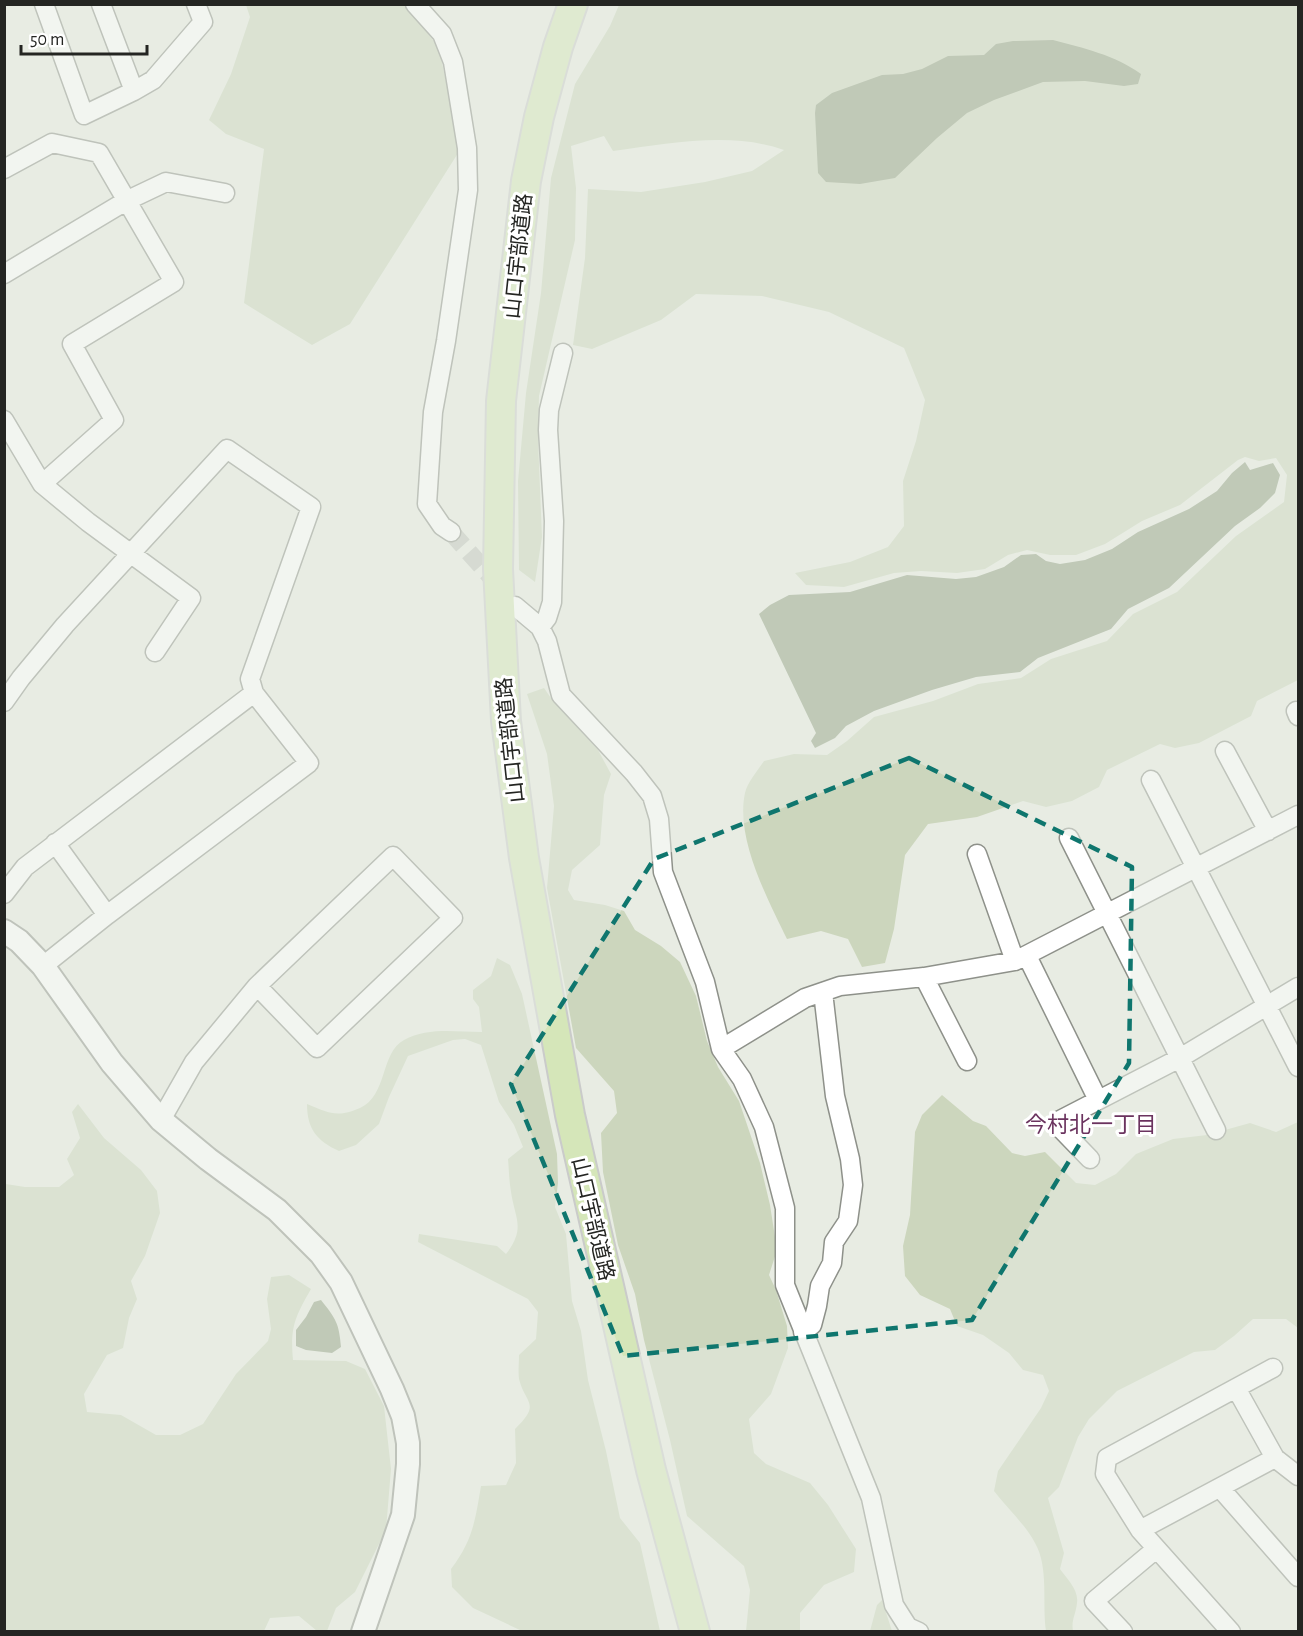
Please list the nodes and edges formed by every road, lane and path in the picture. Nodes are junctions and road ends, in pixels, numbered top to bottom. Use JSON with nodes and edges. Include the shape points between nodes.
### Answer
{"nodes":[{"id":1,"x":44,"y":4,"type":"edge"},
{"id":2,"x":101,"y":4,"type":"edge"},
{"id":3,"x":196,"y":4,"type":"edge"},
{"id":4,"x":415,"y":4,"type":"edge"},
{"id":5,"x":573,"y":4,"type":"edge"},
{"id":6,"x":134,"y":91,"type":"junction"},
{"id":7,"x":4,"y":169,"type":"edge"},
{"id":8,"x":225,"y":193,"type":"dead end"},
{"id":9,"x":126,"y":201,"type":"junction"},
{"id":10,"x":4,"y":274,"type":"edge"},
{"id":11,"x":562,"y":353,"type":"dead end"},
{"id":12,"x":4,"y":420,"type":"edge"},
{"id":13,"x":42,"y":484,"type":"junction"},
{"id":14,"x":451,"y":532,"type":"tunnel mouth"},
{"id":15,"x":131,"y":553,"type":"junction"},
{"id":16,"x":515,"y":606,"type":"dead end"},
{"id":17,"x":540,"y":627,"type":"junction"},
{"id":18,"x":155,"y":652,"type":"dead end"},
{"id":19,"x":254,"y":693,"type":"junction"},
{"id":20,"x":4,"y":702,"type":"edge"},
{"id":21,"x":1225,"y":750,"type":"dead end"},
{"id":22,"x":1151,"y":780,"type":"dead end"},
{"id":23,"x":1299,"y":815,"type":"edge"},
{"id":24,"x":1268,"y":831,"type":"junction"},
{"id":25,"x":1069,"y":838,"type":"dead end"},
{"id":26,"x":55,"y":843,"type":"junction"},
{"id":27,"x":977,"y":854,"type":"dead end"},
{"id":28,"x":1195,"y":867,"type":"junction"},
{"id":29,"x":4,"y":894,"type":"edge"},
{"id":30,"x":1108,"y":912,"type":"junction"},
{"id":31,"x":107,"y":915,"type":"junction"},
{"id":32,"x":4,"y":931,"type":"edge"},
{"id":33,"x":1021,"y":958,"type":"junction"},
{"id":34,"x":42,"y":966,"type":"junction"},
{"id":35,"x":924,"y":977,"type":"junction"},
{"id":36,"x":257,"y":986,"type":"junction"},
{"id":37,"x":1299,"y":987,"type":"edge"},
{"id":38,"x":823,"y":992,"type":"junction"},
{"id":39,"x":1267,"y":1006,"type":"junction"},
{"id":40,"x":721,"y":1049,"type":"junction"},
{"id":41,"x":1180,"y":1058,"type":"junction"},
{"id":42,"x":967,"y":1061,"type":"dead end"},
{"id":43,"x":1299,"y":1067,"type":"edge"},
{"id":44,"x":1098,"y":1100,"type":"junction"},
{"id":45,"x":160,"y":1120,"type":"junction"},
{"id":46,"x":1216,"y":1130,"type":"dead end"},
{"id":47,"x":1090,"y":1159,"type":"dead end"},
{"id":48,"x":803,"y":1332,"type":"junction"},
{"id":49,"x":1273,"y":1368,"type":"dead end"},
{"id":50,"x":1236,"y":1388,"type":"junction"},
{"id":51,"x":1275,"y":1458,"type":"junction"},
{"id":52,"x":651,"y":1470,"type":"junction"},
{"id":53,"x":1299,"y":1476,"type":"edge"},
{"id":54,"x":1220,"y":1488,"type":"junction"},
{"id":55,"x":1140,"y":1530,"type":"junction"},
{"id":56,"x":1156,"y":1549,"type":"junction"},
{"id":57,"x":1299,"y":1577,"type":"edge"},
{"id":58,"x":363,"y":1632,"type":"edge"},
{"id":59,"x":680,"y":1632,"type":"edge"},
{"id":60,"x":695,"y":1632,"type":"edge"},
{"id":61,"x":919,"y":1632,"type":"edge"},
{"id":62,"x":1122,"y":1632,"type":"edge"},
{"id":63,"x":1231,"y":1632,"type":"edge"}],
"edges":[{"from":1,"to":6,"type":"street","via":[[84,115]]},
{"from":2,"to":6,"type":"street"},
{"from":3,"to":6,"type":"street","via":[[203,22],[153,80]]},
{"from":4,"to":14,"type":"street","via":[[442,34],[453,62],[466,148],[468,190],[433,412],[427,504],[441,526]]},
{"from":5,"to":52,"type":"main road","name":"山口宇部道路","via":[[539,117],[526,181],[501,402],[501,644],[514,791],[544,982]]},
{"from":7,"to":9,"type":"street","via":[[52,143],[99,153]]},
{"from":8,"to":9,"type":"street","via":[[166,182]]},
{"from":9,"to":10,"type":"street"},
{"from":9,"to":13,"type":"street","via":[[174,282],[72,344],[114,420]]},
{"from":11,"to":17,"type":"street","via":[[548,430],[554,521],[552,602]]},
{"from":12,"to":13,"type":"street"},
{"from":13,"to":15,"type":"street"},
{"from":15,"to":18,"type":"street","via":[[191,598]]},
{"from":15,"to":19,"type":"street","via":[[227,449],[310,507],[250,680]]},
{"from":15,"to":20,"type":"street"},
{"from":16,"to":17,"type":"street"},
{"from":17,"to":40,"type":"street","via":[[561,695],[652,796],[659,819],[663,872],[705,982]]},
{"from":19,"to":26,"type":"street"},
{"from":19,"to":31,"type":"street","via":[[309,763]]},
{"from":21,"to":24,"type":"street"},
{"from":22,"to":28,"type":"street"},
{"from":23,"to":24,"type":"street"},
{"from":24,"to":28,"type":"street"},
{"from":25,"to":30,"type":"street"},
{"from":26,"to":29,"type":"street","via":[[25,867]]},
{"from":26,"to":31,"type":"street"},
{"from":27,"to":33,"type":"street"},
{"from":28,"to":30,"type":"street"},
{"from":28,"to":39,"type":"street"},
{"from":30,"to":33,"type":"street"},
{"from":30,"to":41,"type":"street"},
{"from":31,"to":34,"type":"street"},
{"from":32,"to":34,"type":"street"},
{"from":33,"to":35,"type":"street"},
{"from":33,"to":44,"type":"street"},
{"from":34,"to":45,"type":"street","via":[[112,1063]]},
{"from":35,"to":38,"type":"street"},
{"from":35,"to":42,"type":"street"},
{"from":36,"to":36,"type":"street","via":[[393,856],[453,918],[317,1048]]},
{"from":36,"to":45,"type":"street","via":[[194,1062]]},
{"from":37,"to":39,"type":"street"},
{"from":38,"to":40,"type":"street","via":[[805,998]]},
{"from":38,"to":48,"type":"street","via":[[835,1096],[853,1185],[848,1221],[834,1242],[832,1263],[820,1286],[812,1325]]},
{"from":39,"to":41,"type":"street"},
{"from":39,"to":43,"type":"street"},
{"from":40,"to":48,"type":"street","via":[[742,1079],[764,1127],[785,1208],[785,1285]]},
{"from":41,"to":44,"type":"street"},
{"from":41,"to":46,"type":"street"},
{"from":44,"to":47,"type":"street","via":[[1060,1120],[1062,1130]]},
{"from":45,"to":58,"type":"street","via":[[277,1210],[321,1254],[341,1282],[403,1416],[408,1443],[404,1515]]},
{"from":48,"to":61,"type":"street","via":[[871,1498],[894,1605],[908,1627]]},
{"from":49,"to":50,"type":"street"},
{"from":50,"to":51,"type":"street"},
{"from":50,"to":55,"type":"street","via":[[1107,1458],[1105,1474]]},
{"from":51,"to":53,"type":"street"},
{"from":51,"to":54,"type":"street"},
{"from":52,"to":59,"type":"main road","name":"山口宇部道路"},
{"from":52,"to":60,"type":"main road","name":"山口宇部道路"},
{"from":54,"to":55,"type":"street"},
{"from":54,"to":57,"type":"street"},
{"from":55,"to":56,"type":"street"},
{"from":56,"to":62,"type":"street","via":[[1094,1601]]},
{"from":56,"to":63,"type":"street"}]}
